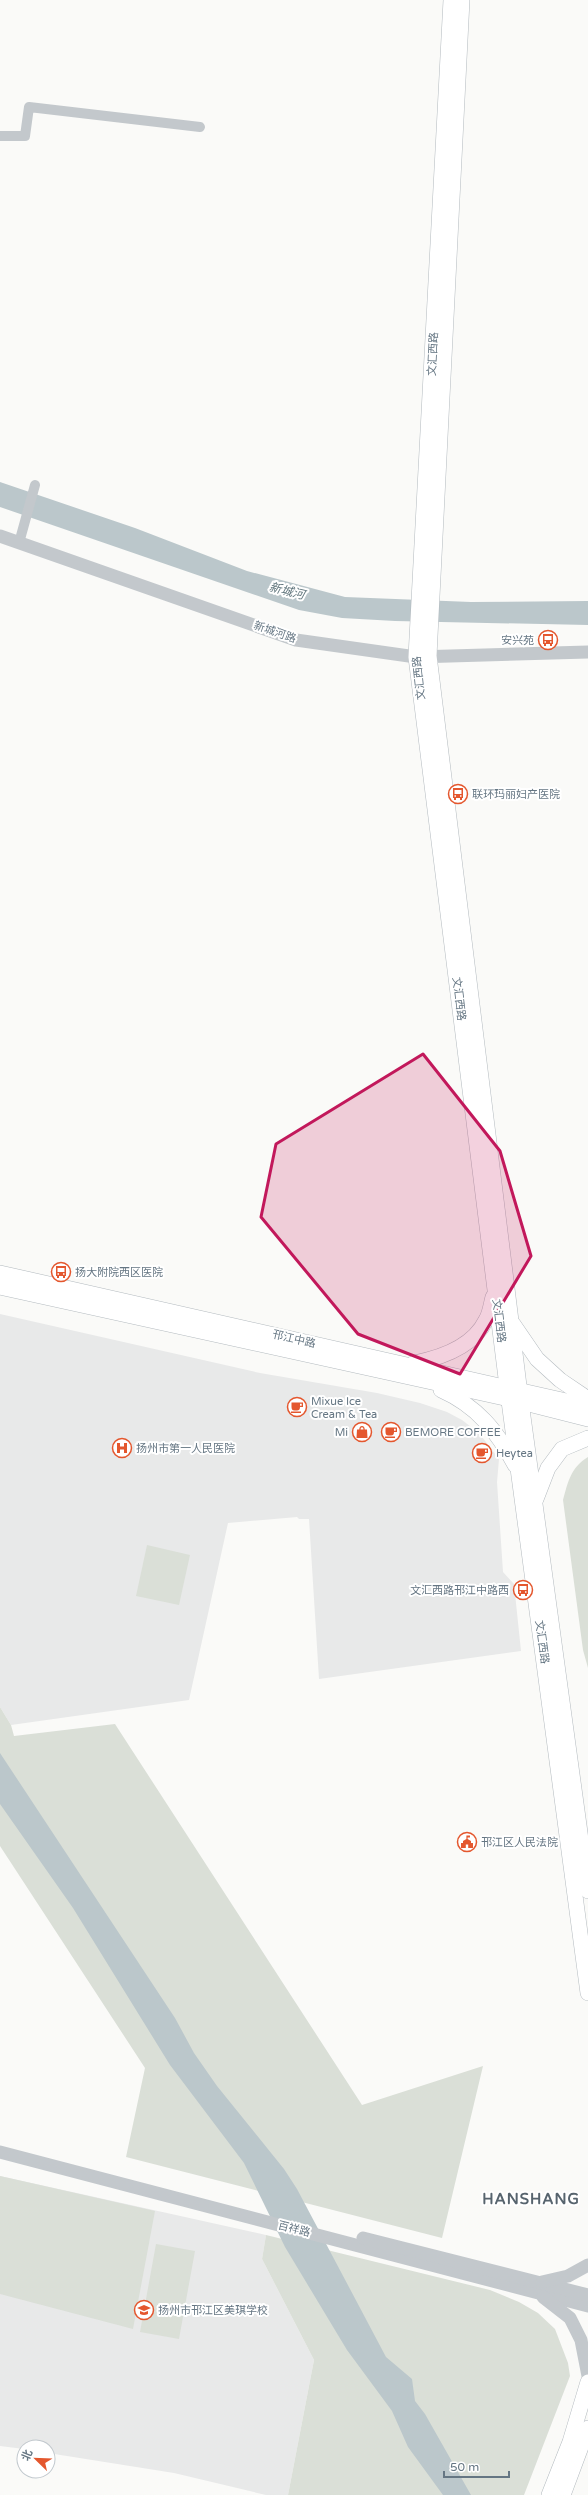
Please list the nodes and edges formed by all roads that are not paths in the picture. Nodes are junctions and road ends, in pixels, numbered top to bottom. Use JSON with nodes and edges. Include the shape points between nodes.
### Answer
{"nodes":[{"id":1,"x":451,"y":0,"type":"edge"},
{"id":2,"x":462,"y":0,"type":"edge"},
{"id":3,"x":200,"y":126,"type":"dead end"},
{"id":4,"x":0,"y":136,"type":"edge"},
{"id":5,"x":35,"y":485,"type":"dead end"},
{"id":6,"x":0,"y":536,"type":"edge"},
{"id":7,"x":18,"y":543,"type":"junction"},
{"id":8,"x":426,"y":591,"type":"junction"},
{"id":9,"x":588,"y":652,"type":"edge"},
{"id":10,"x":422,"y":657,"type":"junction"},
{"id":11,"x":0,"y":1273,"type":"edge"},
{"id":12,"x":0,"y":1287,"type":"edge"},
{"id":13,"x":495,"y":1290,"type":"junction"},
{"id":14,"x":511,"y":1321,"type":"junction"},
{"id":15,"x":410,"y":1371,"type":"junction"},
{"id":16,"x":514,"y":1394,"type":"junction"},
{"id":17,"x":588,"y":1399,"type":"edge"},
{"id":18,"x":588,"y":1406,"type":"edge"},
{"id":19,"x":588,"y":1419,"type":"edge"},
{"id":20,"x":588,"y":1438,"type":"edge"},
{"id":21,"x":519,"y":1474,"type":"junction"},
{"id":22,"x":535,"y":1502,"type":"junction"},
{"id":23,"x":578,"y":1830,"type":"edge"},
{"id":24,"x":588,"y":1892,"type":"edge"},
{"id":25,"x":588,"y":1994,"type":"edge"},
{"id":26,"x":0,"y":2144,"type":"edge"},
{"id":27,"x":0,"y":2152,"type":"edge"},
{"id":28,"x":264,"y":2217,"type":"junction"},
{"id":29,"x":588,"y":2265,"type":"edge"},
{"id":30,"x":538,"y":2288,"type":"junction"},
{"id":31,"x":588,"y":2295,"type":"edge"},
{"id":32,"x":588,"y":2306,"type":"edge"},
{"id":33,"x":588,"y":2376,"type":"edge"},
{"id":34,"x":588,"y":2382,"type":"edge"},
{"id":35,"x":588,"y":2428,"type":"edge"},
{"id":36,"x":549,"y":2495,"type":"edge"},
{"id":37,"x":563,"y":2495,"type":"edge"}],
"edges":[{"from":1,"to":8,"type":"main road","name":"文汇西路"},
{"from":2,"to":8,"type":"main road","name":"文汇西路"},
{"from":3,"to":4,"type":"street","via":[[29,107],[25,136]]},
{"from":5,"to":7,"type":"street"},
{"from":6,"to":7,"type":"street","name":"新城河路"},
{"from":7,"to":10,"type":"street","name":"新城河路","via":[[296,640]]},
{"from":8,"to":10,"type":"main road","name":"文汇西路"},
{"from":9,"to":10,"type":"street","name":"新城河路"},
{"from":10,"to":13,"type":"main road","name":"文汇西路"},
{"from":10,"to":14,"type":"main road","name":"文汇西路"},
{"from":11,"to":15,"type":"main road","name":"邗江中路"},
{"from":12,"to":15,"type":"main road","name":"邗江中路"},
{"from":13,"to":15,"type":"main road","via":[[486,1321],[467,1342]]},
{"from":13,"to":16,"type":"main road","name":"文汇西路"},
{"from":14,"to":16,"type":"main road","name":"文汇西路"},
{"from":14,"to":17,"type":"main road","via":[[537,1359],[560,1380]]},
{"from":15,"to":16,"type":"main road","name":"邗江中路"},
{"from":15,"to":21,"type":"main road","via":[[482,1415],[501,1439]]},
{"from":16,"to":18,"type":"main road","name":"邗江中路"},
{"from":16,"to":19,"type":"main road","name":"邗江中路"},
{"from":16,"to":21,"type":"main road","name":"文汇西路"},
{"from":16,"to":22,"type":"main road","name":"文汇西路"},
{"from":20,"to":22,"type":"main road","via":[[562,1449],[548,1468]]},
{"from":21,"to":23,"type":"main road","name":"文汇西路"},
{"from":22,"to":23,"type":"main road","name":"文汇西路"},
{"from":23,"to":24,"type":"main road","name":"文汇西路"},
{"from":23,"to":25,"type":"main road","name":"文汇西路"},
{"from":26,"to":28,"type":"street","name":"百祥路"},
{"from":27,"to":28,"type":"street","name":"百祥路"},
{"from":28,"to":30,"type":"street","name":"百祥路"},
{"from":29,"to":30,"type":"street"},
{"from":30,"to":31,"type":"street","name":"百祥路"},
{"from":30,"to":32,"type":"street","name":"百祥路"},
{"from":30,"to":33,"type":"street","via":[[570,2318],[581,2340]]},
{"from":34,"to":36,"type":"main road","via":[[570,2442]]},
{"from":35,"to":37,"type":"main road"}]}
